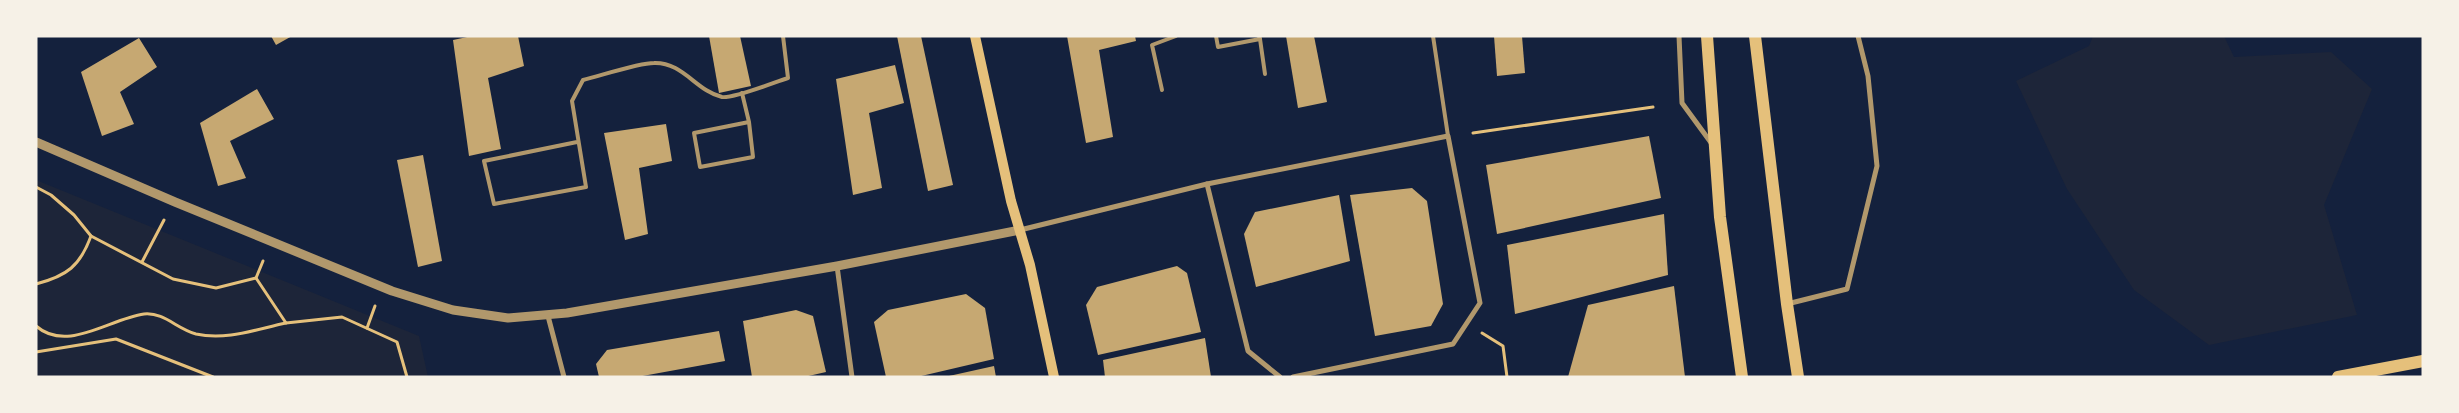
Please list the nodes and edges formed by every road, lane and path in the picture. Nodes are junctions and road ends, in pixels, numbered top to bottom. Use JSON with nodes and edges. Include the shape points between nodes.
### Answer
{"nodes":[{"id":1,"x":783,"y":36,"type":"edge"},
{"id":2,"x":975,"y":36,"type":"edge"},
{"id":3,"x":1176,"y":36,"type":"edge"},
{"id":4,"x":1216,"y":36,"type":"edge"},
{"id":5,"x":1433,"y":36,"type":"edge"},
{"id":6,"x":1679,"y":36,"type":"edge"},
{"id":7,"x":1706,"y":36,"type":"edge"},
{"id":8,"x":1755,"y":36,"type":"edge"},
{"id":9,"x":1858,"y":36,"type":"edge"},
{"id":10,"x":1259,"y":38,"type":"edge"},
{"id":11,"x":1266,"y":74,"type":"dead end"},
{"id":12,"x":1162,"y":90,"type":"dead end"},
{"id":13,"x":742,"y":93,"type":"junction"},
{"id":14,"x":1653,"y":107,"type":"dead end"},
{"id":15,"x":749,"y":122,"type":"junction"},
{"id":16,"x":1473,"y":133,"type":"dead end"},
{"id":17,"x":1448,"y":136,"type":"junction"},
{"id":18,"x":36,"y":142,"type":"edge"},
{"id":19,"x":577,"y":142,"type":"junction"},
{"id":20,"x":1715,"y":148,"type":"junction"},
{"id":21,"x":1207,"y":184,"type":"junction"},
{"id":22,"x":36,"y":187,"type":"edge"},
{"id":23,"x":164,"y":220,"type":"dead end"},
{"id":24,"x":1020,"y":230,"type":"junction"},
{"id":25,"x":91,"y":236,"type":"junction"},
{"id":26,"x":142,"y":262,"type":"junction"},
{"id":27,"x":263,"y":262,"type":"dead end"},
{"id":28,"x":837,"y":266,"type":"junction"},
{"id":29,"x":256,"y":278,"type":"junction"},
{"id":30,"x":36,"y":284,"type":"edge"},
{"id":31,"x":1787,"y":304,"type":"junction"},
{"id":32,"x":375,"y":306,"type":"dead end"},
{"id":33,"x":548,"y":316,"type":"junction"},
{"id":34,"x":286,"y":323,"type":"junction"},
{"id":35,"x":36,"y":326,"type":"edge"},
{"id":36,"x":367,"y":328,"type":"junction"},
{"id":37,"x":1482,"y":333,"type":"dead end"},
{"id":38,"x":36,"y":352,"type":"edge"},
{"id":39,"x":1739,"y":356,"type":"junction"},
{"id":40,"x":2423,"y":361,"type":"edge"},
{"id":41,"x":1798,"y":376,"type":"edge"},
{"id":42,"x":213,"y":377,"type":"edge"},
{"id":43,"x":408,"y":377,"type":"edge"},
{"id":44,"x":564,"y":377,"type":"edge"},
{"id":45,"x":852,"y":377,"type":"edge"},
{"id":46,"x":1054,"y":377,"type":"edge"},
{"id":47,"x":1280,"y":377,"type":"edge"},
{"id":48,"x":1293,"y":377,"type":"edge"},
{"id":49,"x":1507,"y":377,"type":"edge"},
{"id":50,"x":1735,"y":377,"type":"edge"},
{"id":51,"x":1742,"y":377,"type":"edge"},
{"id":52,"x":2338,"y":377,"type":"edge"}],
"edges":[{"from":1,"to":13,"type":"lane","via":[[788,78]]},
{"from":2,"to":24,"type":"main road"},
{"from":3,"to":12,"type":"lane","via":[[1152,45]]},
{"from":4,"to":10,"type":"lane","via":[[1218,47]]},
{"from":5,"to":17,"type":"lane"},
{"from":6,"to":20,"type":"street","via":[[1682,103]]},
{"from":7,"to":20,"type":"main road"},
{"from":8,"to":31,"type":"main road"},
{"from":9,"to":31,"type":"street","via":[[1868,76],[1877,166],[1847,288]]},
{"from":10,"to":11,"type":"lane"},
{"from":13,"to":15,"type":"lane"},
{"from":13,"to":19,"type":"lane","via":[[722,97],[697,84],[681,69],[654,63],[583,80],[572,100]]},
{"from":14,"to":16,"type":"path"},
{"from":15,"to":15,"type":"lane","via":[[753,157],[700,167],[694,133]]},
{"from":17,"to":21,"type":"street"},
{"from":17,"to":48,"type":"street","via":[[1480,304],[1453,344]]},
{"from":18,"to":33,"type":"street","via":[[392,291],[454,310],[508,318]]},
{"from":19,"to":19,"type":"lane","via":[[586,187],[494,204],[484,161]]},
{"from":20,"to":39,"type":"main road","via":[[1720,216]]},
{"from":21,"to":24,"type":"street"},
{"from":21,"to":47,"type":"street","via":[[1248,351]]},
{"from":22,"to":25,"type":"path","via":[[74,215]]},
{"from":23,"to":26,"type":"path"},
{"from":24,"to":28,"type":"street"},
{"from":24,"to":46,"type":"main road"},
{"from":25,"to":26,"type":"path"},
{"from":25,"to":30,"type":"path","via":[[83,256],[59,278]]},
{"from":26,"to":29,"type":"path","via":[[173,279],[216,288]]},
{"from":27,"to":29,"type":"path"},
{"from":28,"to":33,"type":"street"},
{"from":28,"to":45,"type":"street"},
{"from":29,"to":34,"type":"path"},
{"from":31,"to":41,"type":"main road"},
{"from":32,"to":36,"type":"path"},
{"from":33,"to":44,"type":"street"},
{"from":34,"to":35,"type":"path","via":[[226,337],[195,334],[154,313],[128,316],[71,337],[46,334]]},
{"from":34,"to":36,"type":"path","via":[[342,317]]},
{"from":36,"to":43,"type":"path","via":[[397,342]]},
{"from":37,"to":49,"type":"path","via":[[1503,346]]},
{"from":38,"to":42,"type":"path","via":[[116,339]]},
{"from":39,"to":50,"type":"main road"},
{"from":39,"to":51,"type":"main road"},
{"from":40,"to":52,"type":"main road"}]}
